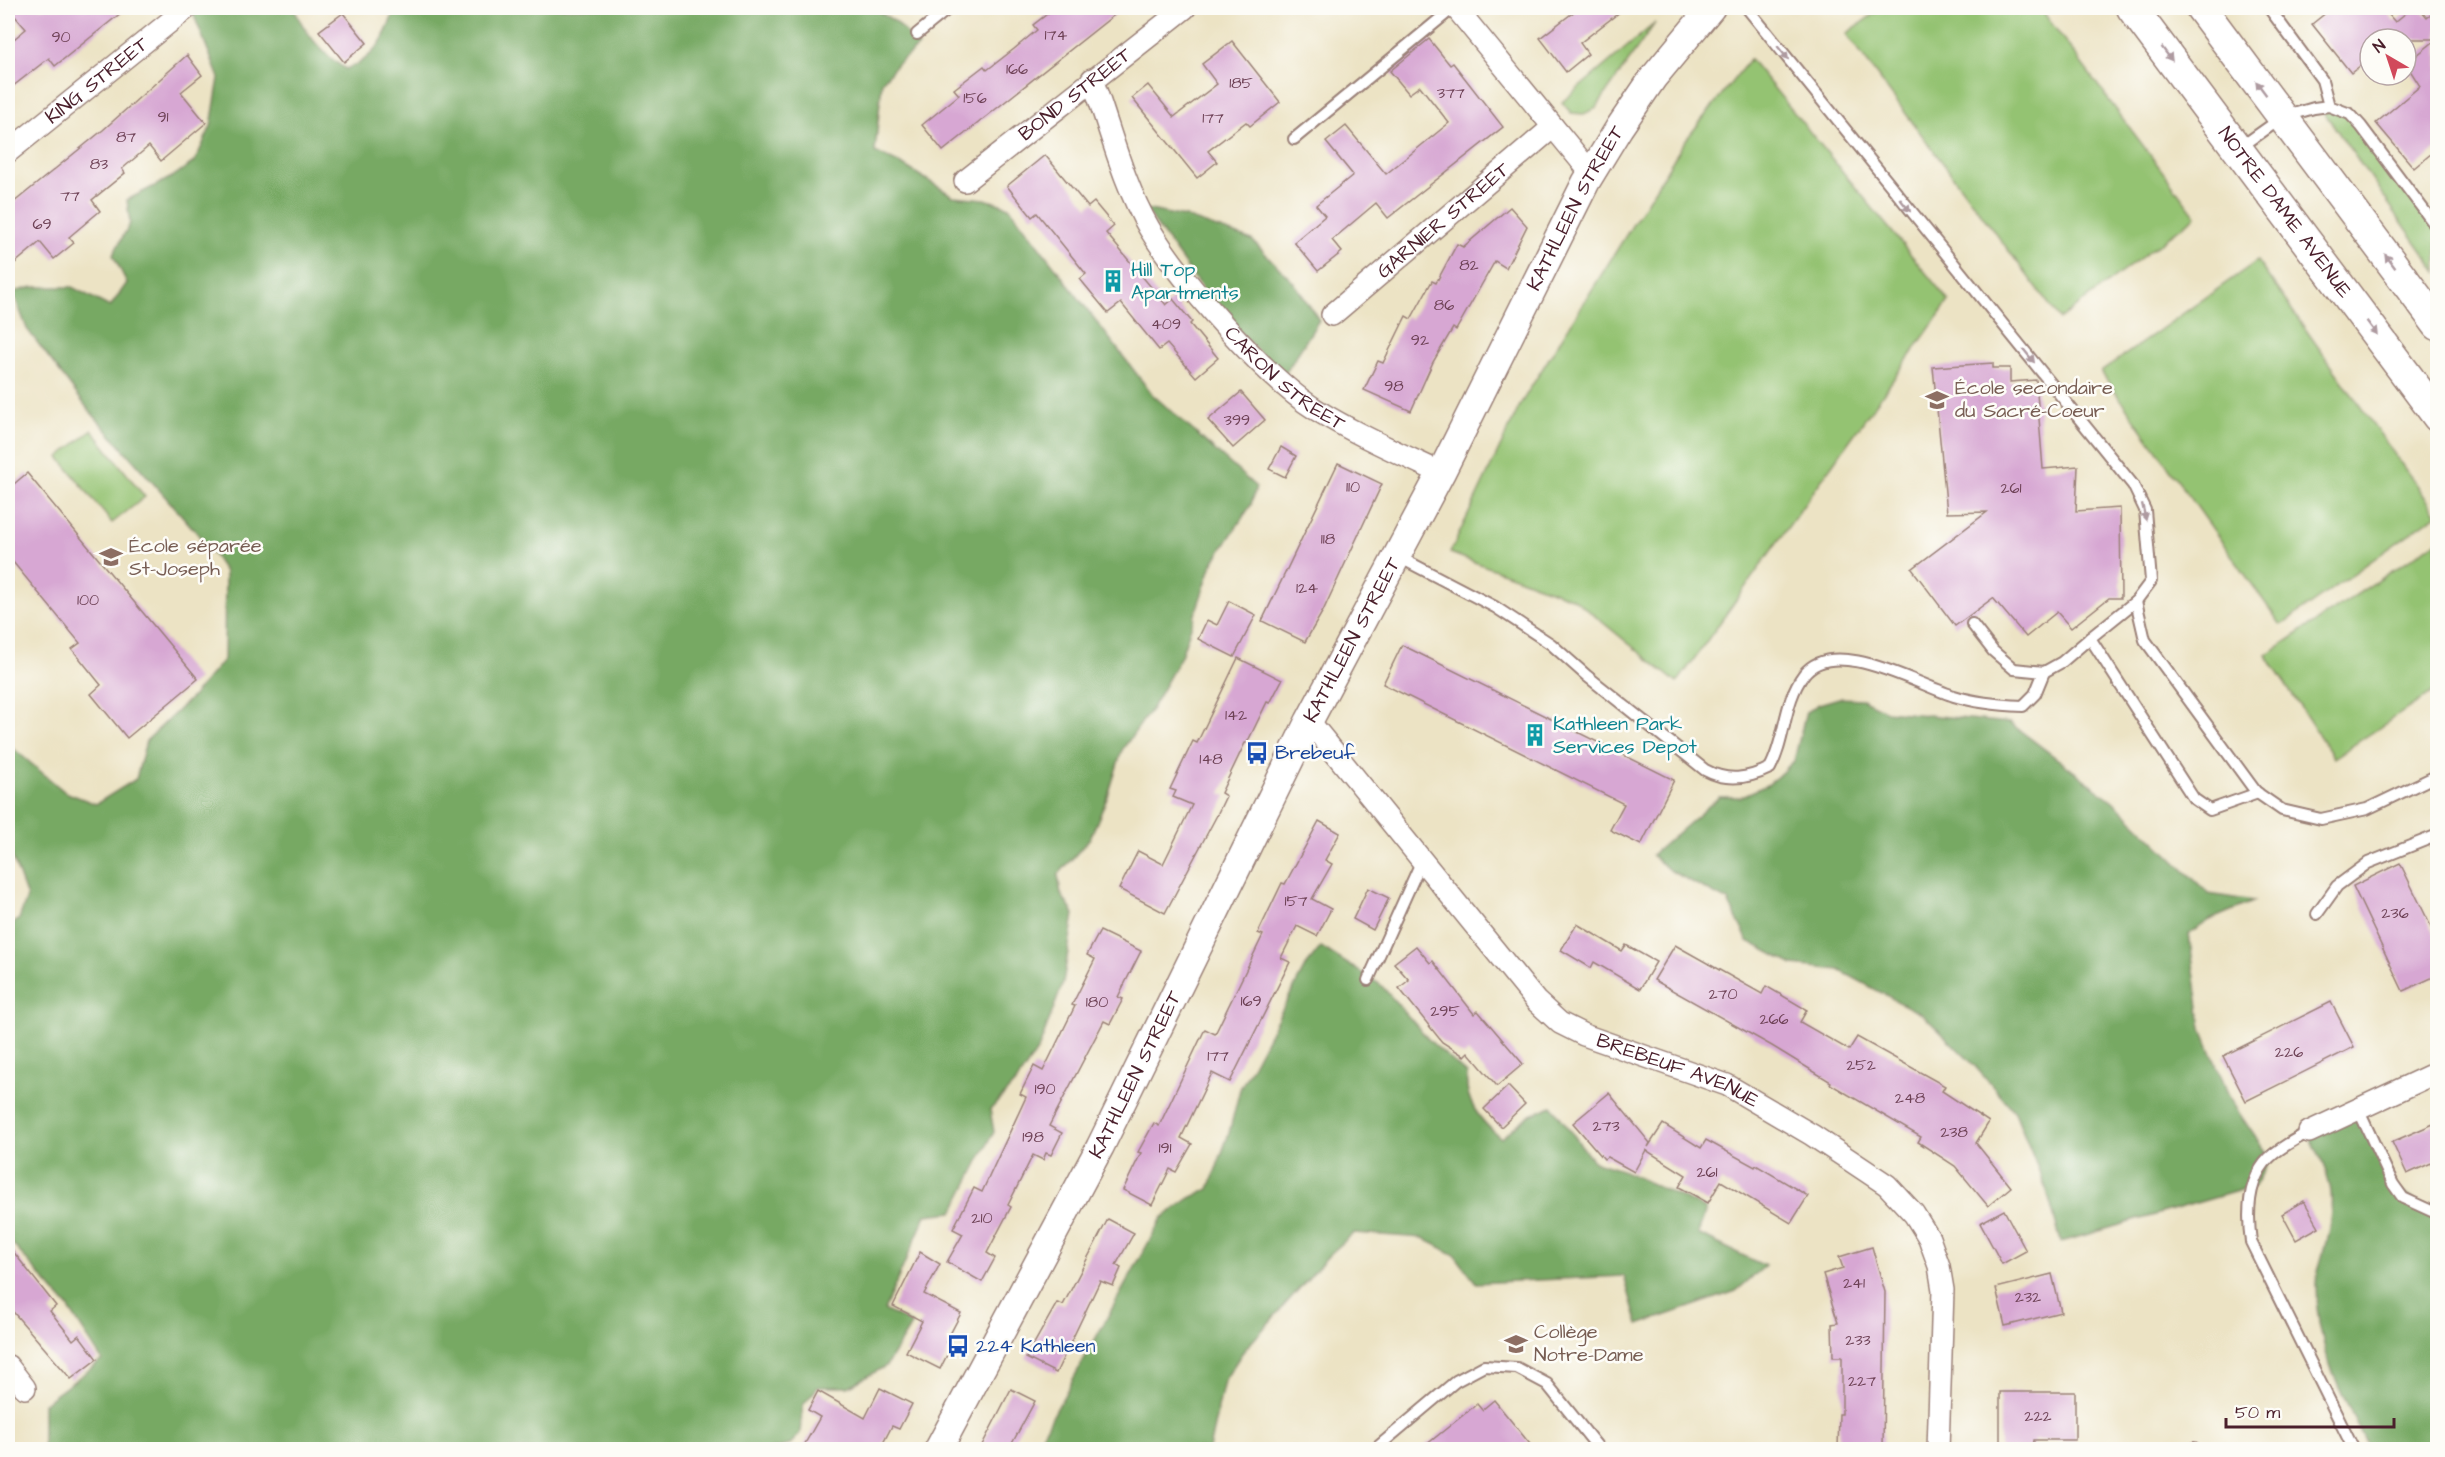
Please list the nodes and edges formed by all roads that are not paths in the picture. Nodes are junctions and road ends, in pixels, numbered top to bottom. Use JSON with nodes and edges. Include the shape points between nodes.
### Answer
{"nodes":[{"id":1,"x":187,"y":8,"type":"edge"},
{"id":2,"x":949,"y":8,"type":"edge"},
{"id":3,"x":1185,"y":8,"type":"edge"},
{"id":4,"x":1455,"y":8,"type":"edge"},
{"id":5,"x":1711,"y":8,"type":"edge"},
{"id":6,"x":1747,"y":8,"type":"edge"},
{"id":7,"x":2132,"y":8,"type":"edge"},
{"id":8,"x":2201,"y":8,"type":"edge"},
{"id":9,"x":2269,"y":8,"type":"edge"},
{"id":10,"x":917,"y":34,"type":"dead end"},
{"id":11,"x":1092,"y":79,"type":"junction"},
{"id":12,"x":2329,"y":106,"type":"junction"},
{"id":13,"x":2283,"y":117,"type":"junction"},
{"id":14,"x":1553,"y":127,"type":"junction"},
{"id":15,"x":1294,"y":140,"type":"dead end"},
{"id":16,"x":2238,"y":149,"type":"junction"},
{"id":17,"x":8,"y":152,"type":"edge"},
{"id":18,"x":1591,"y":173,"type":"junction"},
{"id":19,"x":965,"y":181,"type":"dead end"},
{"id":20,"x":2438,"y":229,"type":"edge"},
{"id":21,"x":1332,"y":315,"type":"dead end"},
{"id":22,"x":2438,"y":325,"type":"edge"},
{"id":23,"x":2438,"y":417,"type":"edge"},
{"id":24,"x":1441,"y":473,"type":"junction"},
{"id":25,"x":1397,"y":556,"type":"junction"},
{"id":26,"x":2136,"y":601,"type":"junction"},
{"id":27,"x":1972,"y":624,"type":"dead end"},
{"id":28,"x":2090,"y":638,"type":"junction"},
{"id":29,"x":2044,"y":672,"type":"junction"},
{"id":30,"x":1309,"y":721,"type":"junction"},
{"id":31,"x":2438,"y":776,"type":"edge"},
{"id":32,"x":2258,"y":793,"type":"junction"},
{"id":33,"x":2438,"y":835,"type":"edge"},
{"id":34,"x":1422,"y":860,"type":"junction"},
{"id":35,"x":2317,"y":914,"type":"dead end"},
{"id":36,"x":1368,"y":980,"type":"dead end"},
{"id":37,"x":2438,"y":1072,"type":"edge"},
{"id":38,"x":2358,"y":1109,"type":"junction"},
{"id":39,"x":2309,"y":1132,"type":"joint"},
{"id":40,"x":2438,"y":1214,"type":"edge"},
{"id":41,"x":8,"y":1366,"type":"edge"},
{"id":42,"x":25,"y":1388,"type":"dead end"},
{"id":43,"x":938,"y":1449,"type":"edge"},
{"id":44,"x":1374,"y":1449,"type":"edge"},
{"id":45,"x":1600,"y":1449,"type":"edge"},
{"id":46,"x":1938,"y":1449,"type":"edge"},
{"id":47,"x":2354,"y":1449,"type":"edge"}],
"edges":[{"from":1,"to":17,"type":"street","name":"KING STREET"},
{"from":2,"to":10,"type":"lane"},
{"from":3,"to":11,"type":"street","name":"BOND STREET"},
{"from":4,"to":14,"type":"street"},
{"from":4,"to":15,"type":"lane"},
{"from":5,"to":18,"type":"street","name":"KATHLEEN STREET","via":[[1653,78]]},
{"from":6,"to":26,"type":"lane","one_way":true,"via":[[2133,485],[2145,510],[2151,581]]},
{"from":7,"to":16,"type":"main road","name":"NOTRE DAME AVENUE","one_way":true},
{"from":13,"to":8,"type":"main road","one_way":true},
{"from":9,"to":12,"type":"lane","via":[[2322,80]]},
{"from":11,"to":19,"type":"street","name":"BOND STREET"},
{"from":11,"to":24,"type":"street","name":"CARON STREET","via":[[1130,187],[1149,227],[1211,307],[1253,354],[1313,407],[1356,433]]},
{"from":12,"to":13,"type":"lane"},
{"from":12,"to":20,"type":"lane","via":[[2350,114],[2361,126]]},
{"from":13,"to":16,"type":"lane"},
{"from":22,"to":13,"type":"main road","one_way":true},
{"from":14,"to":18,"type":"street"},
{"from":14,"to":21,"type":"street","name":"GARNIER STREET"},
{"from":16,"to":23,"type":"main road","name":"NOTRE DAME AVENUE","one_way":true},
{"from":18,"to":24,"type":"street","name":"KATHLEEN STREET"},
{"from":24,"to":25,"type":"street","name":"KATHLEEN STREET"},
{"from":25,"to":29,"type":"lane","via":[[1495,607],[1551,644],[1719,778],[1744,777],[1770,768],[1778,753],[1795,689],[1805,672],[1818,662],[1858,660],[1954,696],[1992,705],[2023,706],[2035,694]]},
{"from":25,"to":30,"type":"street","name":"KATHLEEN STREET"},
{"from":26,"to":28,"type":"lane"},
{"from":26,"to":32,"type":"lane","via":[[2145,640]]},
{"from":27,"to":29,"type":"lane","via":[[1993,651],[2014,669]]},
{"from":28,"to":29,"type":"lane"},
{"from":28,"to":32,"type":"lane","via":[[2194,799],[2210,810]]},
{"from":30,"to":34,"type":"street","name":"BREBEUF AVENUE"},
{"from":30,"to":43,"type":"street","name":"KATHLEEN STREET","via":[[1100,1147]]},
{"from":31,"to":32,"type":"lane","via":[[2367,809],[2322,819],[2282,810]]},
{"from":33,"to":35,"type":"lane","via":[[2368,863],[2337,886]]},
{"from":34,"to":36,"type":"lane"},
{"from":34,"to":46,"type":"street","name":"BREBEUF AVENUE","via":[[1536,1001],[1560,1023],[1727,1085],[1812,1135],[1902,1199],[1929,1238],[1943,1290]]},
{"from":37,"to":38,"type":"street"},
{"from":38,"to":39,"type":"street"},
{"from":38,"to":40,"type":"lane","via":[[2403,1198]]},
{"from":39,"to":47,"type":"lane","via":[[2268,1158],[2253,1186],[2247,1214],[2251,1242]]},
{"from":41,"to":42,"type":"street"},
{"from":44,"to":45,"type":"lane","via":[[1456,1381],[1484,1366],[1517,1368],[1547,1384]]}]}
